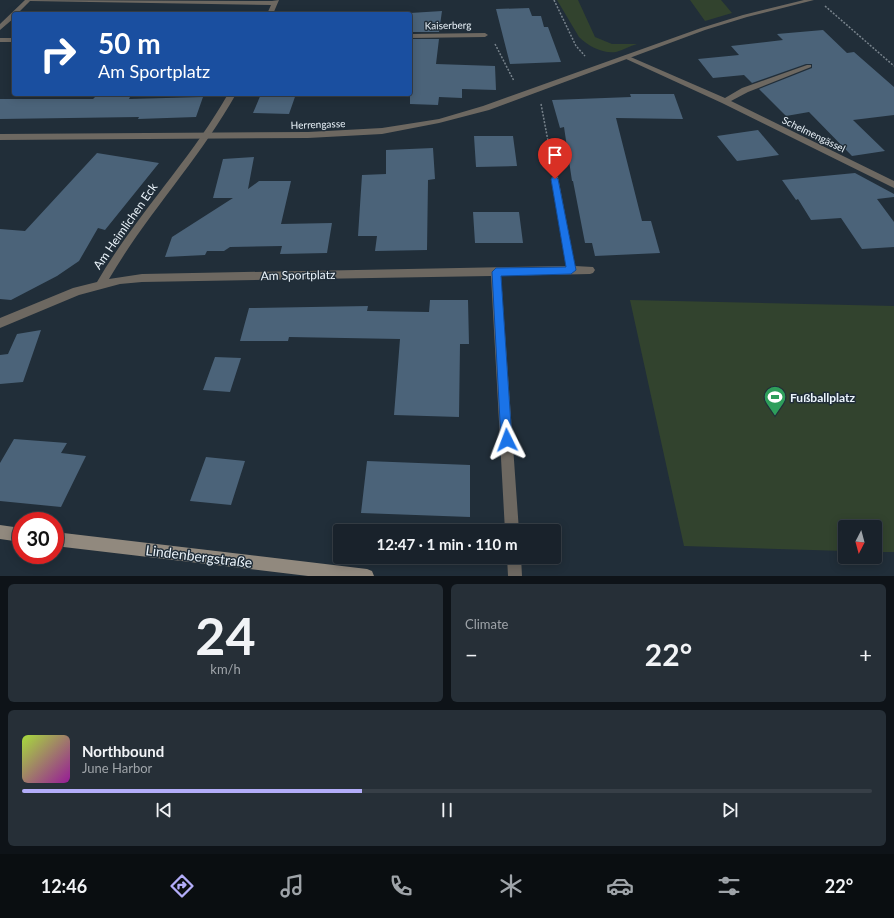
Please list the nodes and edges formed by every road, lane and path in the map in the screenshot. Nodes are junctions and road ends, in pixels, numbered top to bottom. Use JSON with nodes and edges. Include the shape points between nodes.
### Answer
{"nodes":[{"id":1,"x":28,"y":0,"type":"edge"},
{"id":2,"x":32,"y":0,"type":"edge"},
{"id":3,"x":554,"y":0,"type":"edge"},
{"id":4,"x":811,"y":0,"type":"edge"},
{"id":5,"x":275,"y":1,"type":"edge"},
{"id":6,"x":822,"y":4,"type":"dead end"},
{"id":7,"x":16,"y":12,"type":"edge"},
{"id":8,"x":271,"y":12,"type":"edge"},
{"id":9,"x":12,"y":16,"type":"edge"},
{"id":10,"x":0,"y":28,"type":"edge"},
{"id":11,"x":485,"y":35,"type":"joint"},
{"id":12,"x":412,"y":36,"type":"edge"},
{"id":13,"x":0,"y":40,"type":"edge"},
{"id":14,"x":12,"y":40,"type":"edge"},
{"id":15,"x":626,"y":57,"type":"junction"},
{"id":16,"x":809,"y":66,"type":"dead end"},
{"id":17,"x":894,"y":66,"type":"edge"},
{"id":18,"x":599,"y":68,"type":"junction"},
{"id":19,"x":522,"y":95,"type":"junction"},
{"id":20,"x":231,"y":96,"type":"edge"},
{"id":21,"x":725,"y":101,"type":"junction"},
{"id":22,"x":542,"y":106,"type":"dead end"},
{"id":23,"x":208,"y":136,"type":"junction"},
{"id":24,"x":0,"y":137,"type":"edge"},
{"id":25,"x":550,"y":146,"type":"dead end"},
{"id":26,"x":555,"y":179,"type":"dead end"},
{"id":27,"x":894,"y":185,"type":"edge"},
{"id":28,"x":571,"y":270,"type":"junction"},
{"id":29,"x":590,"y":270,"type":"dead end"},
{"id":30,"x":496,"y":272,"type":"junction"},
{"id":31,"x":101,"y":284,"type":"junction"},
{"id":32,"x":0,"y":323,"type":"edge"},
{"id":33,"x":512,"y":524,"type":"edge"},
{"id":34,"x":0,"y":532,"type":"edge"},
{"id":35,"x":12,"y":534,"type":"edge"},
{"id":36,"x":64,"y":540,"type":"edge"},
{"id":37,"x":514,"y":564,"type":"edge"},
{"id":38,"x":367,"y":576,"type":"edge"},
{"id":39,"x":515,"y":576,"type":"edge"}],
"edges":[{"from":1,"to":7,"type":"street"},
{"from":2,"to":5,"type":"street"},
{"from":3,"to":18,"type":"path","via":[[576,46]]},
{"from":4,"to":15,"type":"street","name":"Herrengasse","via":[[725,22]]},
{"from":5,"to":8,"type":"street"},
{"from":6,"to":17,"type":"path"},
{"from":9,"to":10,"type":"street"},
{"from":11,"to":12,"type":"street","name":"Kaiserberg"},
{"from":11,"to":19,"type":"path","via":[[494,42]]},
{"from":13,"to":14,"type":"street"},
{"from":15,"to":18,"type":"street","name":"Herrengasse"},
{"from":15,"to":21,"type":"street","name":"Schelmengässel"},
{"from":16,"to":21,"type":"street","via":[[745,90]]},
{"from":18,"to":19,"type":"street","name":"Herrengasse"},
{"from":19,"to":23,"type":"street","name":"Herrengasse","via":[[439,121],[382,131]]},
{"from":20,"to":23,"type":"street"},
{"from":21,"to":27,"type":"street","name":"Schelmengässel"},
{"from":22,"to":25,"type":"path"},
{"from":23,"to":24,"type":"street","name":"Herrengasse"},
{"from":23,"to":31,"type":"street","name":"Am Heimlichen Eck","via":[[137,227]]},
{"from":26,"to":28,"type":"street"},
{"from":28,"to":29,"type":"street","name":"Am Sportplatz"},
{"from":28,"to":30,"type":"street","name":"Am Sportplatz"},
{"from":30,"to":31,"type":"street","name":"Am Sportplatz","via":[[142,278]]},
{"from":30,"to":33,"type":"street"},
{"from":31,"to":32,"type":"street","name":"Am Heimlichen Eck","via":[[77,291]]},
{"from":34,"to":35,"type":"main road"},
{"from":36,"to":38,"type":"main road","name":"Lindenbergstraße"},
{"from":37,"to":39,"type":"street"}]}
